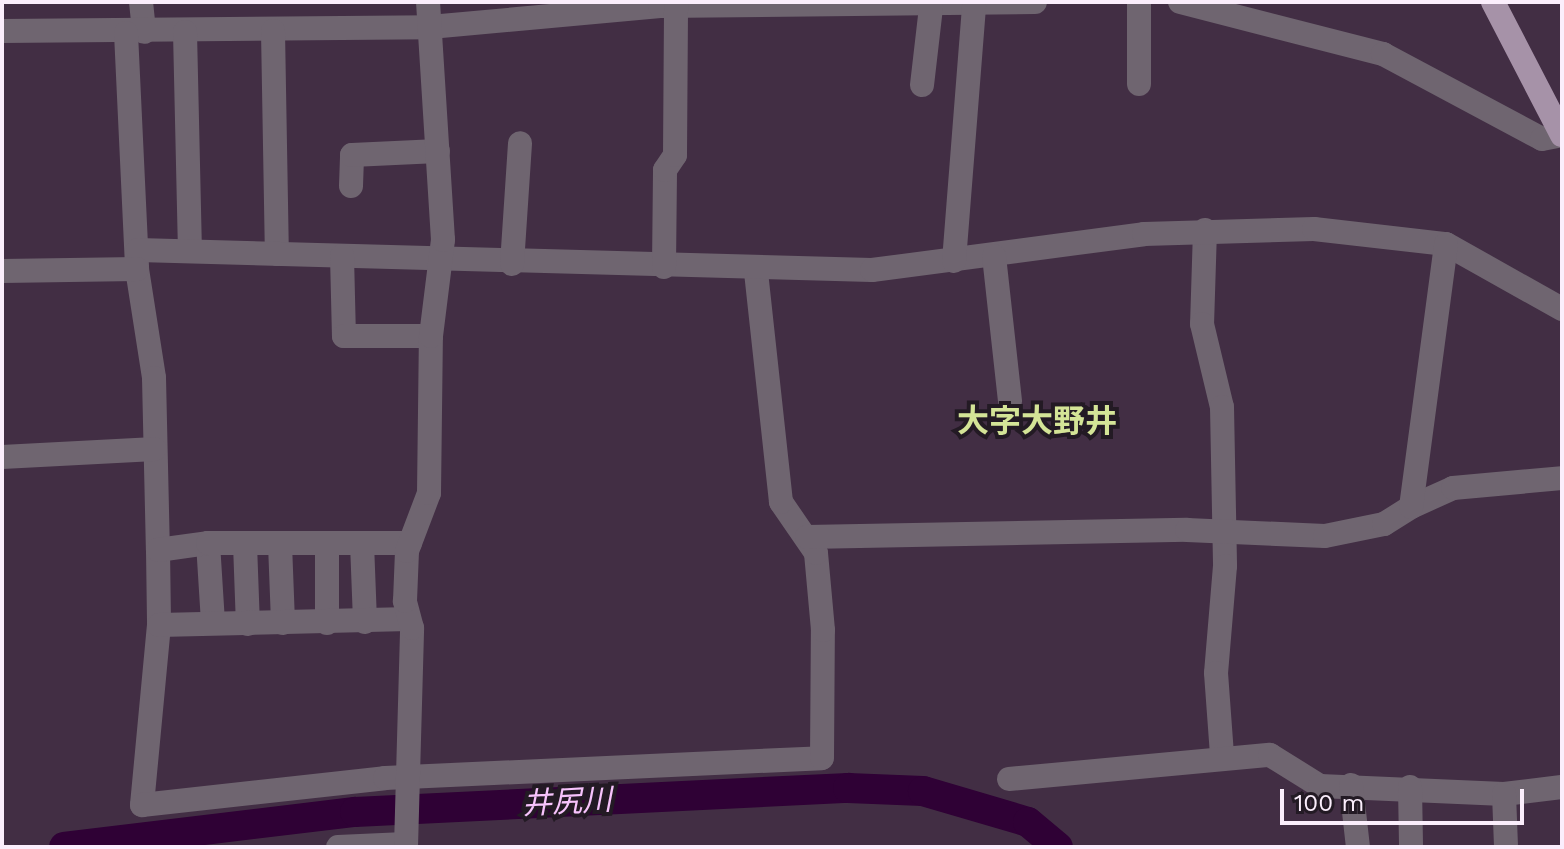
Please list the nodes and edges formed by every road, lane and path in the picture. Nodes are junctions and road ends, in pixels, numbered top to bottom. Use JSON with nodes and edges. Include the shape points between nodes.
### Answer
{"nodes":[{"id":1,"x":141,"y":2,"type":"edge"},
{"id":2,"x":428,"y":2,"type":"edge"},
{"id":3,"x":1035,"y":2,"type":"edge"},
{"id":4,"x":1139,"y":2,"type":"edge"},
{"id":5,"x":1180,"y":2,"type":"edge"},
{"id":6,"x":1493,"y":2,"type":"edge"},
{"id":7,"x":676,"y":4,"type":"edge"},
{"id":8,"x":611,"y":6,"type":"edge"},
{"id":9,"x":920,"y":6,"type":"edge"},
{"id":10,"x":974,"y":6,"type":"junction"},
{"id":11,"x":512,"y":11,"type":"edge"},
{"id":12,"x":430,"y":27,"type":"junction"},
{"id":13,"x":2,"y":31,"type":"edge"},
{"id":14,"x":273,"y":31,"type":"junction"},
{"id":15,"x":135,"y":32,"type":"junction"},
{"id":16,"x":185,"y":32,"type":"junction"},
{"id":17,"x":1139,"y":84,"type":"dead end"},
{"id":18,"x":922,"y":85,"type":"dead end"},
{"id":19,"x":1562,"y":135,"type":"edge"},
{"id":20,"x":520,"y":143,"type":"dead end"},
{"id":21,"x":438,"y":151,"type":"junction"},
{"id":22,"x":351,"y":186,"type":"dead end"},
{"id":23,"x":1205,"y":230,"type":"junction"},
{"id":24,"x":1446,"y":244,"type":"junction"},
{"id":25,"x":190,"y":250,"type":"junction"},
{"id":26,"x":277,"y":254,"type":"junction"},
{"id":27,"x":342,"y":256,"type":"junction"},
{"id":28,"x":994,"y":256,"type":"junction"},
{"id":29,"x":436,"y":258,"type":"junction"},
{"id":30,"x":138,"y":259,"type":"junction"},
{"id":31,"x":954,"y":261,"type":"junction"},
{"id":32,"x":512,"y":264,"type":"junction"},
{"id":33,"x":664,"y":267,"type":"junction"},
{"id":34,"x":2,"y":271,"type":"edge"},
{"id":35,"x":756,"y":271,"type":"junction"},
{"id":36,"x":1562,"y":309,"type":"edge"},
{"id":37,"x":431,"y":336,"type":"junction"},
{"id":38,"x":1010,"y":401,"type":"dead end"},
{"id":39,"x":155,"y":449,"type":"junction"},
{"id":40,"x":2,"y":457,"type":"edge"},
{"id":41,"x":1562,"y":478,"type":"edge"},
{"id":42,"x":1411,"y":507,"type":"junction"},
{"id":43,"x":1225,"y":530,"type":"junction"},
{"id":44,"x":807,"y":537,"type":"junction"},
{"id":45,"x":208,"y":543,"type":"junction"},
{"id":46,"x":362,"y":543,"type":"junction"},
{"id":47,"x":410,"y":543,"type":"junction"},
{"id":48,"x":245,"y":544,"type":"junction"},
{"id":49,"x":280,"y":544,"type":"junction"},
{"id":50,"x":327,"y":544,"type":"junction"},
{"id":51,"x":164,"y":549,"type":"junction"},
{"id":52,"x":409,"y":619,"type":"junction"},
{"id":53,"x":365,"y":622,"type":"junction"},
{"id":54,"x":213,"y":623,"type":"junction"},
{"id":55,"x":283,"y":623,"type":"junction"},
{"id":56,"x":327,"y":623,"type":"junction"},
{"id":57,"x":248,"y":624,"type":"junction"},
{"id":58,"x":167,"y":625,"type":"junction"},
{"id":59,"x":1222,"y":755,"type":"junction"},
{"id":60,"x":1009,"y":779,"type":"dead end"},
{"id":61,"x":407,"y":781,"type":"junction"},
{"id":62,"x":1351,"y":785,"type":"junction"},
{"id":63,"x":1410,"y":787,"type":"junction"},
{"id":64,"x":1562,"y":787,"type":"edge"},
{"id":65,"x":1504,"y":794,"type":"junction"},
{"id":66,"x":405,"y":841,"type":"edge"},
{"id":67,"x":338,"y":847,"type":"edge"},
{"id":68,"x":1358,"y":847,"type":"edge"},
{"id":69,"x":1411,"y":847,"type":"edge"},
{"id":70,"x":1506,"y":847,"type":"edge"}],
"edges":[{"from":1,"to":15,"type":"street"},
{"from":2,"to":12,"type":"street"},
{"from":3,"to":10,"type":"street"},
{"from":4,"to":17,"type":"street"},
{"from":5,"to":19,"type":"street","via":[[1383,54],[1542,139]]},
{"from":6,"to":19,"type":"main road"},
{"from":7,"to":8,"type":"street"},
{"from":7,"to":9,"type":"street"},
{"from":7,"to":33,"type":"street","via":[[675,155],[665,170]]},
{"from":8,"to":11,"type":"street"},
{"from":9,"to":10,"type":"street"},
{"from":9,"to":18,"type":"street"},
{"from":10,"to":31,"type":"street"},
{"from":11,"to":12,"type":"street"},
{"from":12,"to":14,"type":"street"},
{"from":12,"to":21,"type":"street"},
{"from":13,"to":15,"type":"street"},
{"from":14,"to":16,"type":"street"},
{"from":14,"to":26,"type":"street"},
{"from":15,"to":16,"type":"street"},
{"from":15,"to":30,"type":"street"},
{"from":16,"to":25,"type":"street"},
{"from":20,"to":32,"type":"street"},
{"from":21,"to":22,"type":"street","via":[[352,155]]},
{"from":21,"to":29,"type":"street","via":[[443,240]]},
{"from":23,"to":24,"type":"street","via":[[1314,229]]},
{"from":23,"to":28,"type":"street"},
{"from":23,"to":43,"type":"street","via":[[1202,324],[1220,380]]},
{"from":24,"to":36,"type":"street"},
{"from":24,"to":42,"type":"street"},
{"from":25,"to":26,"type":"street"},
{"from":25,"to":30,"type":"street"},
{"from":26,"to":27,"type":"street"},
{"from":27,"to":29,"type":"street"},
{"from":27,"to":37,"type":"street","via":[[344,336]]},
{"from":28,"to":31,"type":"street"},
{"from":28,"to":38,"type":"street"},
{"from":29,"to":32,"type":"street"},
{"from":29,"to":37,"type":"street"},
{"from":30,"to":34,"type":"street"},
{"from":30,"to":39,"type":"street","via":[[154,378]]},
{"from":31,"to":35,"type":"street"},
{"from":32,"to":33,"type":"street"},
{"from":33,"to":35,"type":"street"},
{"from":35,"to":44,"type":"street","via":[[781,502]]},
{"from":37,"to":47,"type":"street","via":[[429,493]]},
{"from":39,"to":40,"type":"street"},
{"from":39,"to":51,"type":"street"},
{"from":41,"to":42,"type":"street","via":[[1453,488]]},
{"from":42,"to":43,"type":"street","via":[[1352,535]]},
{"from":43,"to":44,"type":"street"},
{"from":43,"to":59,"type":"street","via":[[1216,673]]},
{"from":44,"to":61,"type":"street","via":[[816,553],[823,630],[822,758]]},
{"from":45,"to":48,"type":"street"},
{"from":45,"to":51,"type":"street"},
{"from":45,"to":54,"type":"street"},
{"from":46,"to":47,"type":"street"},
{"from":46,"to":50,"type":"street"},
{"from":46,"to":53,"type":"street"},
{"from":47,"to":52,"type":"street"},
{"from":48,"to":49,"type":"street"},
{"from":48,"to":57,"type":"street"},
{"from":49,"to":50,"type":"street"},
{"from":49,"to":55,"type":"street"},
{"from":50,"to":56,"type":"street"},
{"from":51,"to":58,"type":"street"},
{"from":52,"to":53,"type":"street"},
{"from":52,"to":61,"type":"street"},
{"from":53,"to":56,"type":"street"},
{"from":54,"to":57,"type":"street"},
{"from":54,"to":58,"type":"street"},
{"from":55,"to":56,"type":"street"},
{"from":55,"to":57,"type":"street"},
{"from":58,"to":61,"type":"street","via":[[142,805]]},
{"from":59,"to":60,"type":"street"},
{"from":59,"to":62,"type":"street","via":[[1270,755],[1320,786]]},
{"from":61,"to":66,"type":"street"},
{"from":62,"to":63,"type":"street"},
{"from":62,"to":68,"type":"street"},
{"from":63,"to":65,"type":"street"},
{"from":63,"to":69,"type":"street"},
{"from":64,"to":65,"type":"street"},
{"from":65,"to":70,"type":"street"},
{"from":66,"to":67,"type":"street"}]}
